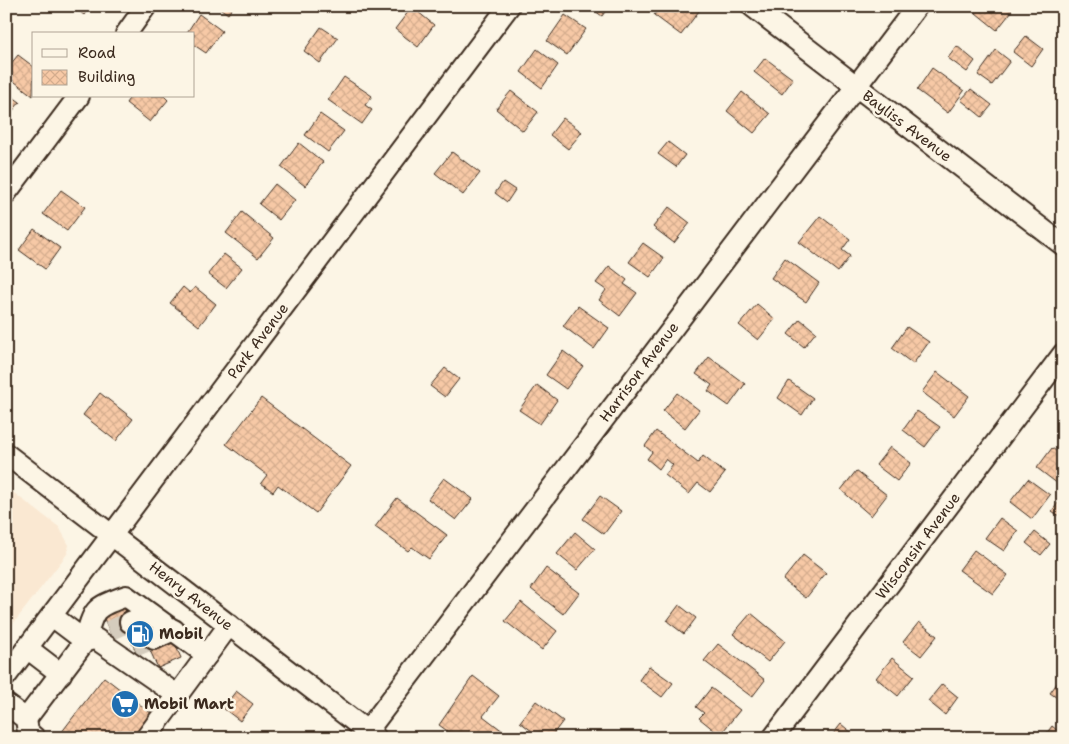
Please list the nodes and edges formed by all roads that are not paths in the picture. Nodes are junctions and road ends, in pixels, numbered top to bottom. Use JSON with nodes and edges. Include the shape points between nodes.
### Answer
{"nodes":[{"id":1,"x":146,"y":6,"type":"edge"},
{"id":2,"x":509,"y":6,"type":"edge"},
{"id":3,"x":752,"y":6,"type":"edge"},
{"id":4,"x":917,"y":6,"type":"edge"},
{"id":5,"x":127,"y":32,"type":"edge"},
{"id":6,"x":855,"y":86,"type":"junction"},
{"id":7,"x":77,"y":98,"type":"edge"},
{"id":8,"x":6,"y":193,"type":"edge"},
{"id":9,"x":1063,"y":245,"type":"edge"},
{"id":10,"x":1063,"y":354,"type":"edge"},
{"id":11,"x":6,"y":454,"type":"edge"},
{"id":12,"x":113,"y":536,"type":"junction"},
{"id":13,"x":150,"y":614,"type":"junction"},
{"id":14,"x":52,"y":616,"type":"junction"},
{"id":15,"x":130,"y":622,"type":"tunnel mouth"},
{"id":16,"x":229,"y":625,"type":"junction"},
{"id":17,"x":174,"y":630,"type":"junction"},
{"id":18,"x":97,"y":637,"type":"junction"},
{"id":19,"x":154,"y":639,"type":"tunnel mouth"},
{"id":20,"x":27,"y":648,"type":"junction"},
{"id":21,"x":207,"y":655,"type":"junction"},
{"id":22,"x":61,"y":674,"type":"junction"},
{"id":23,"x":6,"y":676,"type":"edge"},
{"id":24,"x":177,"y":695,"type":"junction"},
{"id":25,"x":6,"y":704,"type":"edge"},
{"id":26,"x":26,"y":719,"type":"junction"},
{"id":27,"x":368,"y":735,"type":"edge"},
{"id":28,"x":35,"y":738,"type":"edge"},
{"id":29,"x":146,"y":738,"type":"edge"},
{"id":30,"x":773,"y":738,"type":"edge"}],
"edges":[{"from":1,"to":5,"type":"street"},
{"from":2,"to":12,"type":"street","name":"Park Avenue"},
{"from":3,"to":6,"type":"street","name":"Bayliss Avenue"},
{"from":4,"to":6,"type":"street","name":"Harrison Avenue"},
{"from":6,"to":9,"type":"street","name":"Bayliss Avenue"},
{"from":6,"to":27,"type":"street","name":"Harrison Avenue"},
{"from":7,"to":8,"type":"street"},
{"from":10,"to":30,"type":"street","name":"Wisconsin Avenue"},
{"from":11,"to":12,"type":"street","name":"Henry Avenue"},
{"from":12,"to":14,"type":"street","name":"Park Avenue"},
{"from":12,"to":16,"type":"street","name":"Henry Avenue"},
{"from":13,"to":15,"type":"street"},
{"from":13,"to":17,"type":"street"},
{"from":13,"to":18,"type":"street","via":[[126,596],[99,606],[92,616]]},
{"from":14,"to":18,"type":"street"},
{"from":14,"to":20,"type":"street","name":"Park Avenue"},
{"from":16,"to":21,"type":"street"},
{"from":16,"to":27,"type":"street","name":"Henry Avenue"},
{"from":17,"to":19,"type":"street"},
{"from":17,"to":21,"type":"street"},
{"from":18,"to":22,"type":"street"},
{"from":18,"to":24,"type":"street","via":[[126,651]]},
{"from":20,"to":22,"type":"street"},
{"from":20,"to":23,"type":"street","name":"Park Avenue"},
{"from":21,"to":24,"type":"street"},
{"from":22,"to":26,"type":"street"},
{"from":24,"to":29,"type":"street"},
{"from":25,"to":26,"type":"street"},
{"from":26,"to":28,"type":"street","via":[[28,732]]}]}
